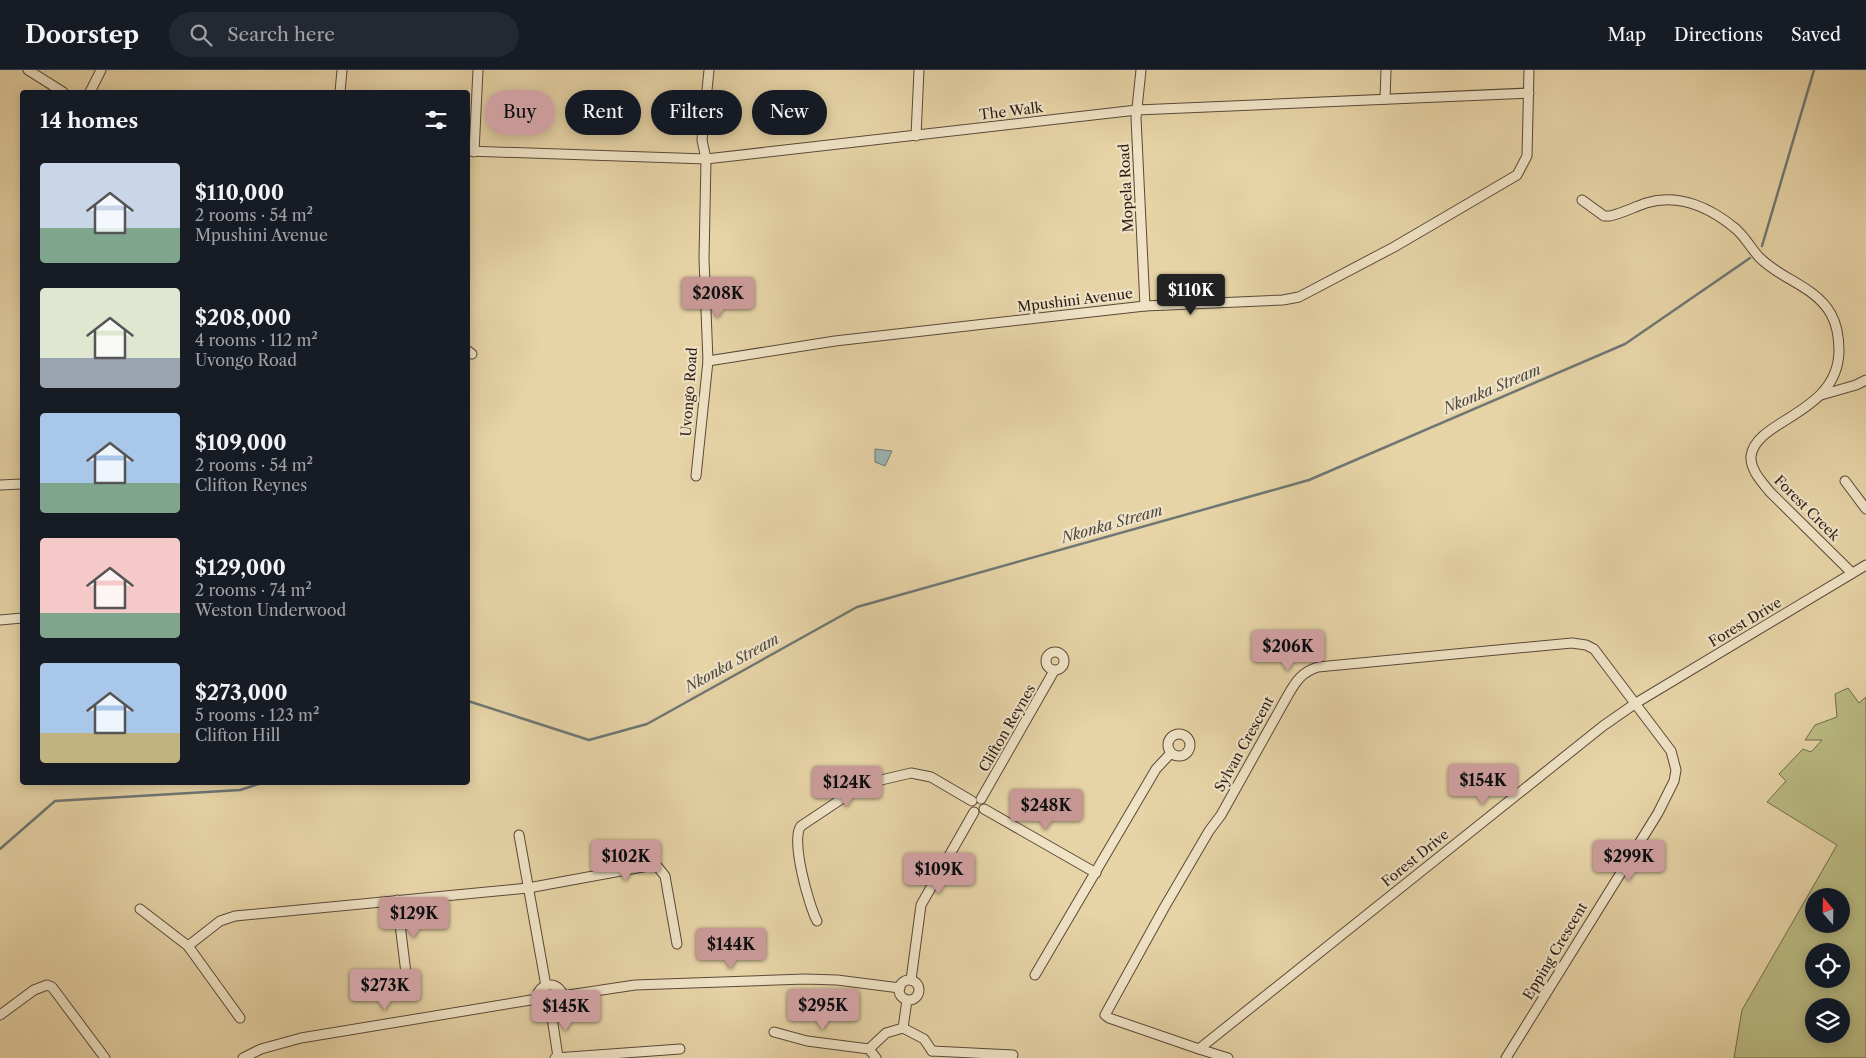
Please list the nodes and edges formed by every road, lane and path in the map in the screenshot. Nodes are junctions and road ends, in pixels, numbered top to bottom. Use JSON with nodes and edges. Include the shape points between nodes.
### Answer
{"nodes":[{"id":1,"x":28,"y":70,"type":"edge"},
{"id":2,"x":101,"y":70,"type":"edge"},
{"id":3,"x":342,"y":70,"type":"edge"},
{"id":4,"x":478,"y":70,"type":"edge"},
{"id":5,"x":709,"y":70,"type":"edge"},
{"id":6,"x":919,"y":70,"type":"edge"},
{"id":7,"x":1141,"y":70,"type":"edge"},
{"id":8,"x":1386,"y":70,"type":"edge"},
{"id":9,"x":1529,"y":70,"type":"edge"},
{"id":10,"x":60,"y":90,"type":"edge"},
{"id":11,"x":91,"y":90,"type":"edge"},
{"id":12,"x":340,"y":90,"type":"edge"},
{"id":13,"x":1529,"y":93,"type":"junction"},
{"id":14,"x":1385,"y":99,"type":"junction"},
{"id":15,"x":1137,"y":110,"type":"junction"},
{"id":16,"x":916,"y":136,"type":"junction"},
{"id":17,"x":471,"y":151,"type":"edge"},
{"id":18,"x":706,"y":159,"type":"junction"},
{"id":19,"x":1582,"y":200,"type":"dead end"},
{"id":20,"x":1145,"y":306,"type":"junction"},
{"id":21,"x":708,"y":361,"type":"junction"},
{"id":22,"x":1866,"y":380,"type":"edge"},
{"id":23,"x":1820,"y":395,"type":"junction"},
{"id":24,"x":696,"y":476,"type":"dead end"},
{"id":25,"x":1845,"y":481,"type":"dead end"},
{"id":26,"x":20,"y":484,"type":"edge"},
{"id":27,"x":0,"y":485,"type":"edge"},
{"id":28,"x":1866,"y":509,"type":"edge"},
{"id":29,"x":1866,"y":565,"type":"edge"},
{"id":30,"x":1852,"y":573,"type":"junction"},
{"id":31,"x":20,"y":618,"type":"edge"},
{"id":32,"x":0,"y":620,"type":"edge"},
{"id":33,"x":1054,"y":670,"type":"dead end"},
{"id":34,"x":1636,"y":703,"type":"junction"},
{"id":35,"x":1171,"y":753,"type":"dead end"},
{"id":36,"x":976,"y":800,"type":"junction"},
{"id":37,"x":984,"y":809,"type":"junction"},
{"id":38,"x":974,"y":812,"type":"junction"},
{"id":39,"x":519,"y":835,"type":"dead end"},
{"id":40,"x":1096,"y":874,"type":"junction"},
{"id":41,"x":528,"y":888,"type":"junction"},
{"id":42,"x":397,"y":900,"type":"junction"},
{"id":43,"x":140,"y":909,"type":"dead end"},
{"id":44,"x":816,"y":921,"type":"dead end"},
{"id":45,"x":677,"y":944,"type":"dead end"},
{"id":46,"x":188,"y":946,"type":"junction"},
{"id":47,"x":1035,"y":975,"type":"dead end"},
{"id":48,"x":911,"y":980,"type":"junction"},
{"id":49,"x":407,"y":981,"type":"dead end"},
{"id":50,"x":546,"y":986,"type":"junction"},
{"id":51,"x":900,"y":988,"type":"junction"},
{"id":52,"x":562,"y":996,"type":"junction"},
{"id":53,"x":537,"y":999,"type":"junction"},
{"id":54,"x":907,"y":1000,"type":"junction"},
{"id":55,"x":551,"y":1011,"type":"junction"},
{"id":56,"x":0,"y":1015,"type":"edge"},
{"id":57,"x":240,"y":1018,"type":"dead end"},
{"id":58,"x":903,"y":1028,"type":"junction"},
{"id":59,"x":774,"y":1032,"type":"dead end"},
{"id":60,"x":680,"y":1049,"type":"dead end"},
{"id":61,"x":869,"y":1049,"type":"junction"},
{"id":62,"x":1198,"y":1049,"type":"junction"},
{"id":63,"x":929,"y":1055,"type":"edge"},
{"id":64,"x":1013,"y":1055,"type":"dead end"},
{"id":65,"x":105,"y":1058,"type":"edge"},
{"id":66,"x":243,"y":1058,"type":"edge"},
{"id":67,"x":555,"y":1058,"type":"edge"},
{"id":68,"x":558,"y":1058,"type":"edge"},
{"id":69,"x":876,"y":1058,"type":"edge"},
{"id":70,"x":1228,"y":1058,"type":"edge"},
{"id":71,"x":1506,"y":1058,"type":"edge"}],
"edges":[{"from":1,"to":10,"type":"street"},
{"from":2,"to":11,"type":"street"},
{"from":3,"to":12,"type":"street"},
{"from":4,"to":17,"type":"street"},
{"from":5,"to":18,"type":"street","name":"Uvongo Road","via":[[702,140]]},
{"from":6,"to":16,"type":"street"},
{"from":7,"to":15,"type":"street","name":"Mopela Road"},
{"from":8,"to":14,"type":"street"},
{"from":9,"to":13,"type":"street","name":"Mpushini Avenue"},
{"from":13,"to":14,"type":"street","name":"The Walk"},
{"from":13,"to":20,"type":"street","name":"Mpushini Avenue","via":[[1527,156],[1517,175],[1386,251],[1300,298]]},
{"from":14,"to":15,"type":"street","name":"The Walk"},
{"from":15,"to":16,"type":"street","name":"The Walk"},
{"from":15,"to":20,"type":"street","name":"Mopela Road"},
{"from":16,"to":18,"type":"street","name":"The Walk"},
{"from":17,"to":18,"type":"street","name":"The Walk"},
{"from":18,"to":21,"type":"street","name":"Uvongo Road","via":[[704,260]]},
{"from":19,"to":23,"type":"street","name":"Forest Creek","via":[[1604,216],[1658,200],[1694,204],[1733,227],[1760,258],[1812,292],[1832,315],[1838,331],[1839,362],[1828,387]]},
{"from":20,"to":21,"type":"street","name":"Mpushini Avenue","via":[[836,341]]},
{"from":21,"to":24,"type":"street","name":"Uvongo Road"},
{"from":22,"to":23,"type":"street"},
{"from":23,"to":30,"type":"street","name":"Forest Creek","via":[[1759,441],[1751,456],[1758,478],[1770,492]]},
{"from":25,"to":28,"type":"street"},
{"from":26,"to":27,"type":"street"},
{"from":29,"to":30,"type":"street","name":"Forest Drive"},
{"from":30,"to":34,"type":"street","name":"Forest Drive"},
{"from":31,"to":32,"type":"street"},
{"from":33,"to":36,"type":"street","name":"Clifton Reynes"},
{"from":34,"to":62,"type":"street","name":"Forest Drive"},
{"from":34,"to":62,"type":"street","name":"Sylvan Crescent","via":[[1594,650],[1572,643],[1328,666],[1308,670],[1299,677],[1164,908],[1106,1015]]},
{"from":34,"to":71,"type":"street","name":"Epping Crescent","via":[[1672,752],[1676,770],[1672,786]]},
{"from":35,"to":40,"type":"street","via":[[1156,769]]},
{"from":36,"to":37,"type":"street","via":[[984,802]]},
{"from":36,"to":38,"type":"street","via":[[971,808]]},
{"from":36,"to":44,"type":"street","via":[[930,777],[911,774],[864,784],[800,826],[796,836],[810,907]]},
{"from":37,"to":38,"type":"street"},
{"from":37,"to":40,"type":"street"},
{"from":38,"to":48,"type":"street","via":[[921,905]]},
{"from":39,"to":41,"type":"street"},
{"from":40,"to":47,"type":"street"},
{"from":41,"to":42,"type":"street"},
{"from":41,"to":45,"type":"street","via":[[657,866],[665,876]]},
{"from":41,"to":50,"type":"street"},
{"from":42,"to":46,"type":"street","via":[[227,918]]},
{"from":42,"to":49,"type":"street"},
{"from":43,"to":46,"type":"street"},
{"from":46,"to":57,"type":"street"},
{"from":48,"to":51,"type":"street"},
{"from":48,"to":54,"type":"street","via":[[919,987],[919,994]]},
{"from":50,"to":52,"type":"street","via":[[558,988]]},
{"from":50,"to":53,"type":"street","via":[[539,991]]},
{"from":51,"to":52,"type":"street","via":[[805,979],[635,984]]},
{"from":51,"to":54,"type":"street"},
{"from":52,"to":55,"type":"street","via":[[561,1004]]},
{"from":53,"to":55,"type":"street","via":[[543,1009]]},
{"from":53,"to":66,"type":"street","via":[[302,1038],[261,1049]]},
{"from":54,"to":58,"type":"street"},
{"from":55,"to":68,"type":"street"},
{"from":56,"to":65,"type":"street","via":[[34,990],[46,985],[52,987]]},
{"from":58,"to":61,"type":"street","via":[[886,1033]]},
{"from":58,"to":63,"type":"street","via":[[924,1039]]},
{"from":59,"to":61,"type":"street","via":[[807,1041]]},
{"from":60,"to":68,"type":"street"},
{"from":61,"to":69,"type":"street"},
{"from":62,"to":70,"type":"street"},
{"from":63,"to":64,"type":"street"},
{"from":67,"to":68,"type":"street"}]}
